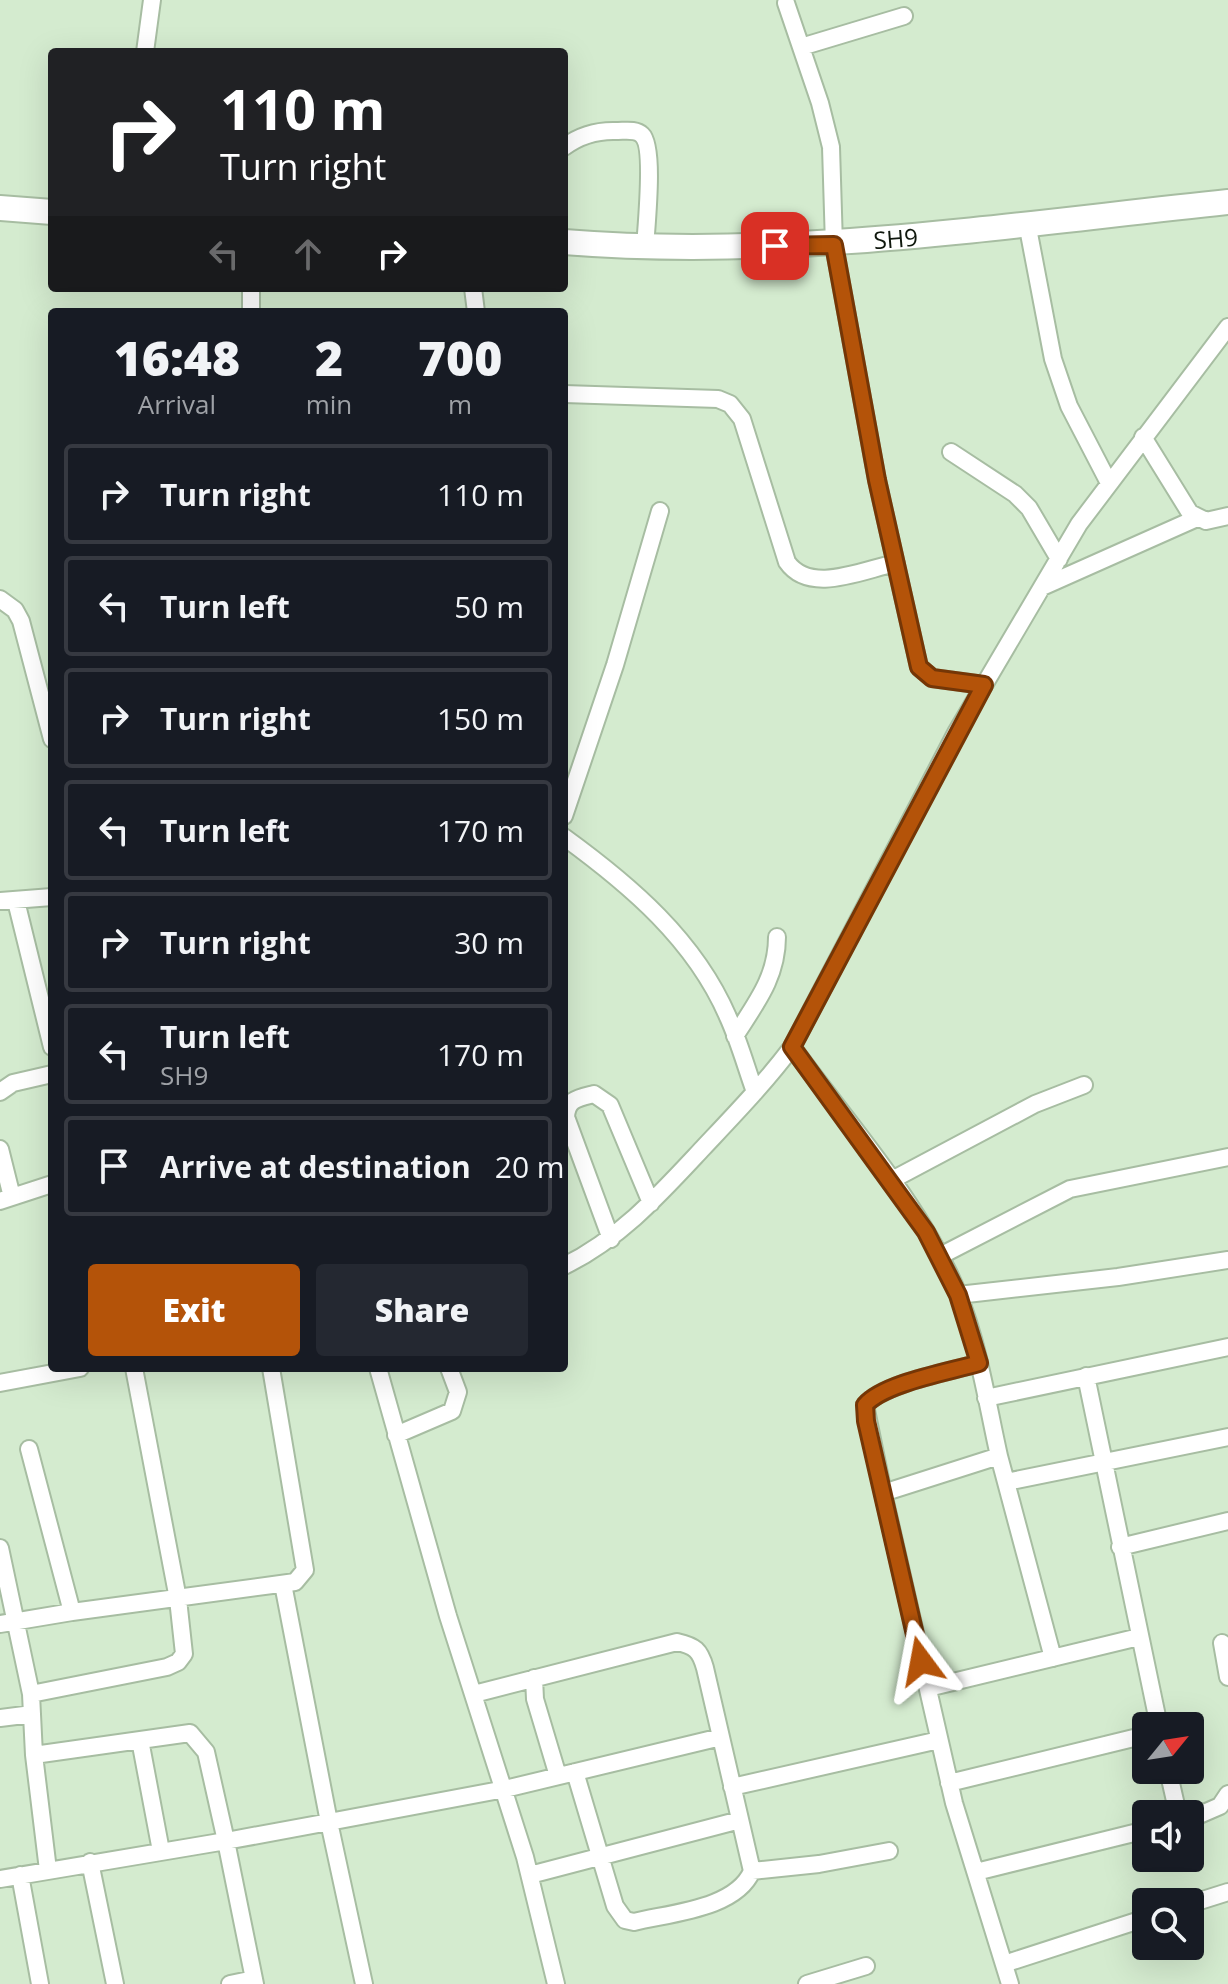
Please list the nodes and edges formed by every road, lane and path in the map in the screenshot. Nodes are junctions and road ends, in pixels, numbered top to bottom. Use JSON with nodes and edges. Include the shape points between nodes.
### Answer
{"nodes":[{"id":1,"x":152,"y":0,"type":"edge"},
{"id":2,"x":786,"y":3,"type":"dead end"},
{"id":3,"x":904,"y":16,"type":"dead end"},
{"id":4,"x":801,"y":47,"type":"junction"},
{"id":5,"x":146,"y":48,"type":"edge"},
{"id":6,"x":568,"y":144,"type":"edge"},
{"id":7,"x":1228,"y":202,"type":"edge"},
{"id":8,"x":0,"y":208,"type":"edge"},
{"id":9,"x":48,"y":212,"type":"edge"},
{"id":10,"x":1027,"y":223,"type":"junction"},
{"id":11,"x":568,"y":242,"type":"edge"},
{"id":12,"x":834,"y":245,"type":"junction"},
{"id":13,"x":645,"y":248,"type":"junction"},
{"id":14,"x":1228,"y":327,"type":"edge"},
{"id":15,"x":568,"y":394,"type":"edge"},
{"id":16,"x":1143,"y":437,"type":"junction"},
{"id":17,"x":951,"y":452,"type":"dead end"},
{"id":18,"x":1109,"y":483,"type":"junction"},
{"id":19,"x":660,"y":511,"type":"dead end"},
{"id":20,"x":1228,"y":516,"type":"edge"},
{"id":21,"x":1197,"y":518,"type":"junction"},
{"id":22,"x":1059,"y":559,"type":"junction"},
{"id":23,"x":896,"y":563,"type":"junction"},
{"id":24,"x":1042,"y":587,"type":"junction"},
{"id":25,"x":0,"y":599,"type":"edge"},
{"id":26,"x":45,"y":682,"type":"edge"},
{"id":27,"x":984,"y":685,"type":"junction"},
{"id":28,"x":48,"y":706,"type":"edge"},
{"id":29,"x":568,"y":804,"type":"edge"},
{"id":30,"x":568,"y":840,"type":"edge"},
{"id":31,"x":48,"y":897,"type":"edge"},
{"id":32,"x":8,"y":901,"type":"edge"},
{"id":33,"x":777,"y":937,"type":"dead end"},
{"id":34,"x":48,"y":1031,"type":"edge"},
{"id":35,"x":735,"y":1036,"type":"junction"},
{"id":36,"x":792,"y":1047,"type":"junction"},
{"id":37,"x":48,"y":1075,"type":"edge"},
{"id":38,"x":1084,"y":1085,"type":"dead end"},
{"id":39,"x":0,"y":1092,"type":"edge"},
{"id":40,"x":755,"y":1092,"type":"junction"},
{"id":41,"x":568,"y":1105,"type":"edge"},
{"id":42,"x":568,"y":1122,"type":"edge"},
{"id":43,"x":0,"y":1149,"type":"edge"},
{"id":44,"x":1228,"y":1157,"type":"edge"},
{"id":45,"x":890,"y":1181,"type":"junction"},
{"id":46,"x":48,"y":1185,"type":"edge"},
{"id":47,"x":6,"y":1199,"type":"edge"},
{"id":48,"x":651,"y":1203,"type":"junction"},
{"id":49,"x":611,"y":1239,"type":"junction"},
{"id":50,"x":940,"y":1256,"type":"junction"},
{"id":51,"x":1228,"y":1260,"type":"edge"},
{"id":52,"x":568,"y":1264,"type":"edge"},
{"id":53,"x":958,"y":1295,"type":"junction"},
{"id":54,"x":1228,"y":1347,"type":"edge"},
{"id":55,"x":979,"y":1363,"type":"junction"},
{"id":56,"x":59,"y":1372,"type":"edge"},
{"id":57,"x":135,"y":1372,"type":"edge"},
{"id":58,"x":272,"y":1372,"type":"edge"},
{"id":59,"x":379,"y":1372,"type":"edge"},
{"id":60,"x":450,"y":1372,"type":"edge"},
{"id":61,"x":1086,"y":1376,"type":"junction"},
{"id":62,"x":0,"y":1383,"type":"edge"},
{"id":63,"x":986,"y":1398,"type":"junction"},
{"id":64,"x":396,"y":1435,"type":"junction"},
{"id":65,"x":1228,"y":1437,"type":"edge"},
{"id":66,"x":29,"y":1449,"type":"dead end"},
{"id":67,"x":999,"y":1456,"type":"junction"},
{"id":68,"x":1101,"y":1463,"type":"junction"},
{"id":69,"x":1006,"y":1482,"type":"junction"},
{"id":70,"x":883,"y":1493,"type":"junction"},
{"id":71,"x":1228,"y":1521,"type":"edge"},
{"id":72,"x":1120,"y":1547,"type":"junction"},
{"id":73,"x":0,"y":1548,"type":"edge"},
{"id":74,"x":283,"y":1584,"type":"junction"},
{"id":75,"x":178,"y":1599,"type":"junction"},
{"id":76,"x":72,"y":1612,"type":"junction"},
{"id":77,"x":8,"y":1624,"type":"edge"},
{"id":78,"x":1139,"y":1637,"type":"junction"},
{"id":79,"x":1222,"y":1643,"type":"dead end"},
{"id":80,"x":1053,"y":1658,"type":"junction"},
{"id":81,"x":1228,"y":1671,"type":"edge"},
{"id":82,"x":1228,"y":1677,"type":"edge"},
{"id":83,"x":534,"y":1678,"type":"junction"},
{"id":84,"x":928,"y":1688,"type":"junction"},
{"id":85,"x":31,"y":1694,"type":"junction"},
{"id":86,"x":474,"y":1694,"type":"junction"},
{"id":87,"x":1156,"y":1712,"type":"edge"},
{"id":88,"x":32,"y":1714,"type":"junction"},
{"id":89,"x":0,"y":1718,"type":"edge"},
{"id":90,"x":721,"y":1737,"type":"junction"},
{"id":91,"x":1132,"y":1738,"type":"edge"},
{"id":92,"x":140,"y":1740,"type":"junction"},
{"id":93,"x":939,"y":1740,"type":"junction"},
{"id":94,"x":34,"y":1755,"type":"junction"},
{"id":95,"x":575,"y":1772,"type":"junction"},
{"id":96,"x":558,"y":1776,"type":"junction"},
{"id":97,"x":949,"y":1783,"type":"junction"},
{"id":98,"x":732,"y":1787,"type":"junction"},
{"id":99,"x":505,"y":1789,"type":"junction"},
{"id":100,"x":1228,"y":1794,"type":"edge"},
{"id":101,"x":1204,"y":1813,"type":"edge"},
{"id":102,"x":740,"y":1820,"type":"junction"},
{"id":103,"x":329,"y":1822,"type":"junction"},
{"id":104,"x":1132,"y":1833,"type":"edge"},
{"id":105,"x":226,"y":1841,"type":"junction"},
{"id":106,"x":161,"y":1851,"type":"junction"},
{"id":107,"x":889,"y":1851,"type":"dead end"},
{"id":108,"x":600,"y":1856,"type":"junction"},
{"id":109,"x":90,"y":1862,"type":"junction"},
{"id":110,"x":48,"y":1870,"type":"junction"},
{"id":111,"x":752,"y":1871,"type":"junction"},
{"id":112,"x":976,"y":1872,"type":"junction"},
{"id":113,"x":20,"y":1875,"type":"junction"},
{"id":114,"x":530,"y":1875,"type":"junction"},
{"id":115,"x":0,"y":1879,"type":"edge"},
{"id":116,"x":1228,"y":1892,"type":"edge"},
{"id":117,"x":1204,"y":1900,"type":"edge"},
{"id":118,"x":1132,"y":1923,"type":"edge"},
{"id":119,"x":1004,"y":1964,"type":"junction"},
{"id":120,"x":866,"y":1966,"type":"dead end"},
{"id":121,"x":255,"y":1982,"type":"edge"},
{"id":122,"x":40,"y":1984,"type":"edge"},
{"id":123,"x":115,"y":1984,"type":"edge"},
{"id":124,"x":230,"y":1984,"type":"edge"},
{"id":125,"x":364,"y":1984,"type":"edge"},
{"id":126,"x":556,"y":1984,"type":"edge"},
{"id":127,"x":807,"y":1984,"type":"edge"},
{"id":128,"x":1010,"y":1984,"type":"edge"}],
"edges":[{"from":1,"to":5,"type":"street"},
{"from":2,"to":4,"type":"street"},
{"from":3,"to":4,"type":"street"},
{"from":4,"to":12,"type":"street","via":[[831,147]]},
{"from":6,"to":13,"type":"street","via":[[601,130],[642,134],[649,150]]},
{"from":7,"to":10,"type":"main road","name":"SH9"},
{"from":8,"to":9,"type":"main road"},
{"from":10,"to":12,"type":"main road","name":"SH9"},
{"from":10,"to":18,"type":"street","via":[[1053,359],[1069,406]]},
{"from":11,"to":13,"type":"main road","name":"SH9"},
{"from":12,"to":13,"type":"main road","name":"SH9"},
{"from":12,"to":23,"type":"street"},
{"from":14,"to":16,"type":"street"},
{"from":15,"to":23,"type":"street","via":[[718,399],[730,404],[742,419],[795,573],[815,580]]},
{"from":16,"to":18,"type":"street"},
{"from":16,"to":21,"type":"street"},
{"from":17,"to":22,"type":"street","via":[[1029,508]]},
{"from":18,"to":22,"type":"street"},
{"from":19,"to":29,"type":"street"},
{"from":20,"to":21,"type":"street"},
{"from":21,"to":24,"type":"street"},
{"from":22,"to":24,"type":"street"},
{"from":23,"to":27,"type":"street","via":[[919,667],[932,678]]},
{"from":24,"to":27,"type":"street"},
{"from":25,"to":26,"type":"street","via":[[21,621]]},
{"from":26,"to":28,"type":"street"},
{"from":27,"to":36,"type":"street"},
{"from":30,"to":35,"type":"street","via":[[620,878],[661,918],[704,972]]},
{"from":31,"to":32,"type":"street"},
{"from":32,"to":34,"type":"street"},
{"from":33,"to":35,"type":"street","via":[[769,981]]},
{"from":35,"to":40,"type":"street"},
{"from":36,"to":40,"type":"street"},
{"from":36,"to":45,"type":"street"},
{"from":37,"to":39,"type":"street","via":[[13,1083]]},
{"from":38,"to":45,"type":"street","via":[[1035,1104]]},
{"from":40,"to":48,"type":"street"},
{"from":41,"to":48,"type":"street","via":[[594,1094],[610,1105]]},
{"from":42,"to":49,"type":"street"},
{"from":43,"to":47,"type":"street"},
{"from":44,"to":50,"type":"street","via":[[1070,1189]]},
{"from":45,"to":50,"type":"street"},
{"from":46,"to":47,"type":"street"},
{"from":48,"to":49,"type":"street"},
{"from":49,"to":52,"type":"street"},
{"from":50,"to":53,"type":"street"},
{"from":51,"to":53,"type":"street"},
{"from":53,"to":55,"type":"street"},
{"from":54,"to":61,"type":"street"},
{"from":55,"to":63,"type":"street"},
{"from":55,"to":70,"type":"street","via":[[887,1390],[865,1405]]},
{"from":56,"to":62,"type":"street"},
{"from":57,"to":75,"type":"street"},
{"from":58,"to":74,"type":"street","via":[[305,1570],[295,1582]]},
{"from":59,"to":64,"type":"street"},
{"from":60,"to":64,"type":"street","via":[[458,1392],[452,1411]]},
{"from":61,"to":63,"type":"street"},
{"from":61,"to":68,"type":"street"},
{"from":63,"to":67,"type":"street"},
{"from":64,"to":86,"type":"street"},
{"from":65,"to":68,"type":"street"},
{"from":66,"to":76,"type":"street"},
{"from":67,"to":69,"type":"street"},
{"from":67,"to":70,"type":"street"},
{"from":68,"to":69,"type":"street"},
{"from":68,"to":72,"type":"street"},
{"from":69,"to":80,"type":"street"},
{"from":70,"to":84,"type":"street"},
{"from":71,"to":72,"type":"street"},
{"from":72,"to":78,"type":"street"},
{"from":73,"to":77,"type":"street"},
{"from":74,"to":75,"type":"street"},
{"from":74,"to":103,"type":"street"},
{"from":75,"to":76,"type":"street"},
{"from":75,"to":85,"type":"street","via":[[184,1647],[178,1662]]},
{"from":76,"to":77,"type":"street"},
{"from":77,"to":85,"type":"street"},
{"from":78,"to":80,"type":"street"},
{"from":78,"to":87,"type":"street"},
{"from":79,"to":81,"type":"street"},
{"from":80,"to":84,"type":"street"},
{"from":81,"to":82,"type":"street"},
{"from":83,"to":86,"type":"street"},
{"from":83,"to":90,"type":"street","via":[[677,1642],[693,1645],[701,1654]]},
{"from":83,"to":96,"type":"street","via":[[535,1699]]},
{"from":84,"to":93,"type":"street"},
{"from":85,"to":88,"type":"street"},
{"from":86,"to":99,"type":"street"},
{"from":88,"to":89,"type":"street"},
{"from":88,"to":94,"type":"street"},
{"from":90,"to":95,"type":"street"},
{"from":90,"to":98,"type":"street"},
{"from":91,"to":97,"type":"street"},
{"from":92,"to":94,"type":"street"},
{"from":92,"to":105,"type":"street","via":[[190,1733],[200,1741]]},
{"from":92,"to":106,"type":"street"},
{"from":93,"to":97,"type":"street"},
{"from":93,"to":98,"type":"street"},
{"from":94,"to":110,"type":"street"},
{"from":95,"to":96,"type":"street"},
{"from":95,"to":108,"type":"street"},
{"from":96,"to":99,"type":"street"},
{"from":97,"to":112,"type":"street"},
{"from":98,"to":102,"type":"street"},
{"from":99,"to":103,"type":"street"},
{"from":99,"to":114,"type":"street"},
{"from":100,"to":101,"type":"street","via":[[1220,1806]]},
{"from":102,"to":108,"type":"street"},
{"from":102,"to":111,"type":"street"},
{"from":103,"to":105,"type":"street"},
{"from":103,"to":125,"type":"street"},
{"from":104,"to":112,"type":"street"},
{"from":105,"to":106,"type":"street"},
{"from":105,"to":121,"type":"street"},
{"from":106,"to":109,"type":"street"},
{"from":107,"to":111,"type":"street"},
{"from":108,"to":111,"type":"street","via":[[615,1906],[625,1920],[634,1922],[738,1892]]},
{"from":108,"to":114,"type":"street"},
{"from":109,"to":110,"type":"street"},
{"from":109,"to":123,"type":"street"},
{"from":110,"to":113,"type":"street"},
{"from":112,"to":119,"type":"street"},
{"from":113,"to":115,"type":"street"},
{"from":113,"to":122,"type":"street"},
{"from":114,"to":126,"type":"street"},
{"from":116,"to":117,"type":"street"},
{"from":118,"to":119,"type":"street"},
{"from":119,"to":128,"type":"street"},
{"from":120,"to":127,"type":"street"},
{"from":121,"to":124,"type":"street"}]}
